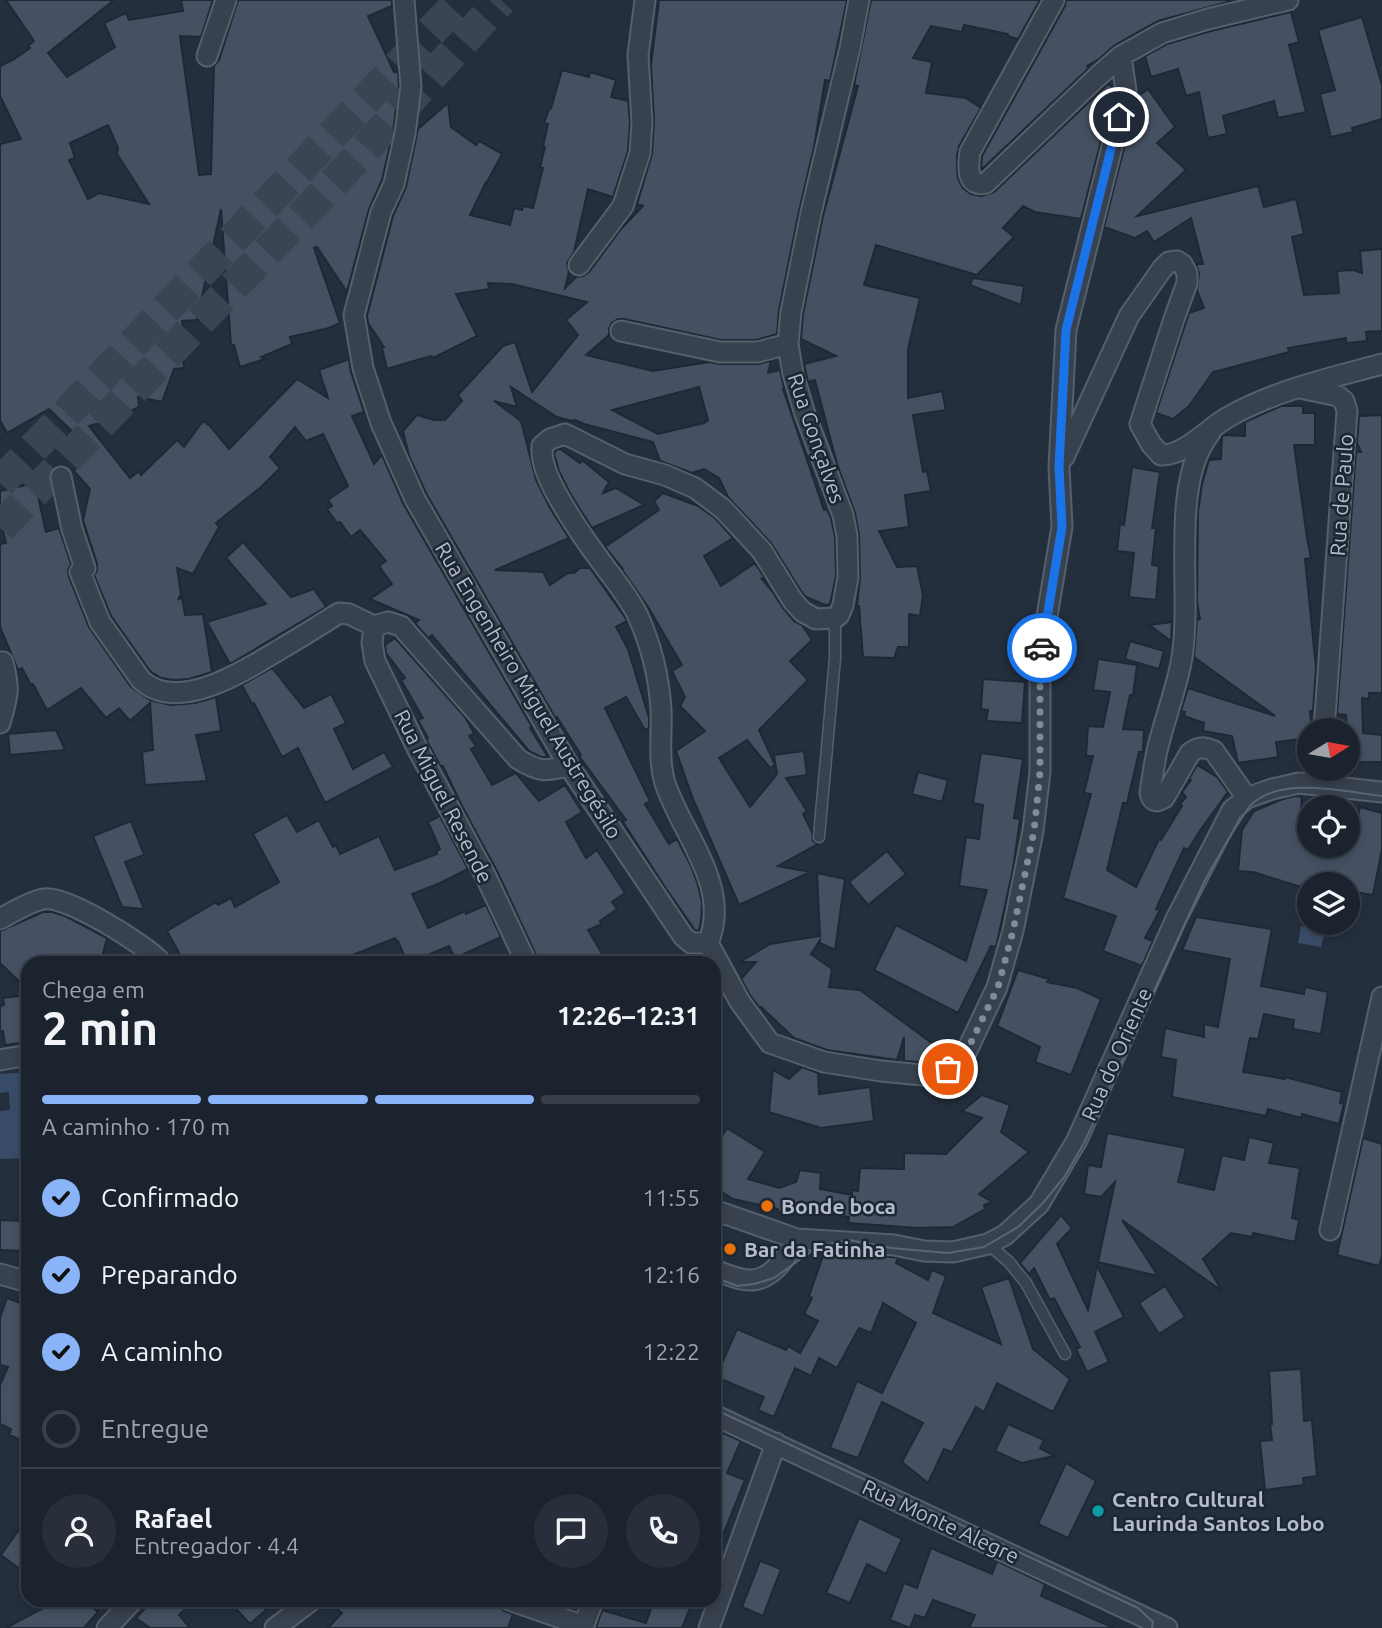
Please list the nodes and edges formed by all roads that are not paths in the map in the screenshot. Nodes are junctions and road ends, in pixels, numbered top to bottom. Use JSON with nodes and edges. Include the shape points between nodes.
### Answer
{"nodes":[{"id":1,"x":226,"y":0,"type":"edge"},
{"id":2,"x":404,"y":0,"type":"edge"},
{"id":3,"x":645,"y":0,"type":"edge"},
{"id":4,"x":859,"y":0,"type":"edge"},
{"id":5,"x":1054,"y":0,"type":"edge"},
{"id":6,"x":1288,"y":0,"type":"edge"},
{"id":7,"x":207,"y":56,"type":"dead end"},
{"id":8,"x":1121,"y":56,"type":"junction"},
{"id":9,"x":579,"y":265,"type":"dead end"},
{"id":10,"x":621,"y":331,"type":"dead end"},
{"id":11,"x":789,"y":344,"type":"junction"},
{"id":12,"x":1382,"y":365,"type":"edge"},
{"id":13,"x":1296,"y":387,"type":"junction"},
{"id":14,"x":1220,"y":421,"type":"junction"},
{"id":15,"x":1059,"y":467,"type":"junction"},
{"id":16,"x":61,"y":478,"type":"dead end"},
{"id":17,"x":835,"y":618,"type":"junction"},
{"id":18,"x":374,"y":626,"type":"junction"},
{"id":19,"x":1,"y":660,"type":"edge"},
{"id":20,"x":1325,"y":718,"type":"edge"},
{"id":21,"x":0,"y":723,"type":"edge"},
{"id":22,"x":569,"y":766,"type":"junction"},
{"id":23,"x":1306,"y":781,"type":"edge"},
{"id":24,"x":1337,"y":781,"type":"edge"},
{"id":25,"x":1382,"y":792,"type":"edge"},
{"id":26,"x":1247,"y":798,"type":"junction"},
{"id":27,"x":819,"y":837,"type":"dead end"},
{"id":28,"x":0,"y":919,"type":"edge"},
{"id":29,"x":708,"y":943,"type":"junction"},
{"id":30,"x":156,"y":956,"type":"edge"},
{"id":31,"x":523,"y":956,"type":"edge"},
{"id":32,"x":715,"y":956,"type":"edge"},
{"id":33,"x":721,"y":967,"type":"edge"},
{"id":34,"x":1382,"y":997,"type":"edge"},
{"id":35,"x":21,"y":1056,"type":"edge"},
{"id":36,"x":0,"y":1060,"type":"edge"},
{"id":37,"x":721,"y":1212,"type":"edge"},
{"id":38,"x":1330,"y":1230,"type":"dead end"},
{"id":39,"x":797,"y":1239,"type":"junction"},
{"id":40,"x":988,"y":1244,"type":"junction"},
{"id":41,"x":721,"y":1272,"type":"edge"},
{"id":42,"x":0,"y":1274,"type":"edge"},
{"id":43,"x":21,"y":1280,"type":"edge"},
{"id":44,"x":1065,"y":1353,"type":"dead end"},
{"id":45,"x":721,"y":1418,"type":"edge"},
{"id":46,"x":776,"y":1443,"type":"junction"},
{"id":47,"x":721,"y":1595,"type":"edge"},
{"id":48,"x":126,"y":1607,"type":"edge"},
{"id":49,"x":303,"y":1607,"type":"edge"},
{"id":50,"x":528,"y":1607,"type":"edge"},
{"id":51,"x":590,"y":1607,"type":"edge"},
{"id":52,"x":717,"y":1607,"type":"edge"},
{"id":53,"x":1158,"y":1626,"type":"edge"},
{"id":54,"x":583,"y":1627,"type":"edge"},
{"id":55,"x":107,"y":1628,"type":"edge"},
{"id":56,"x":275,"y":1628,"type":"edge"},
{"id":57,"x":709,"y":1628,"type":"edge"}],
"edges":[{"from":1,"to":7,"type":"street"},
{"from":2,"to":22,"type":"street","name":"Rua Engenheiro Miguel Austregésilo","via":[[411,86],[407,122],[394,184],[381,212],[354,315],[363,368],[381,423],[415,499]]},
{"from":3,"to":9,"type":"street","via":[[638,55],[640,153],[623,206]]},
{"from":4,"to":11,"type":"street","name":"Rua Gonçalves","via":[[791,312]]},
{"from":5,"to":8,"type":"street","via":[[970,152],[968,165],[976,184],[986,183]]},
{"from":6,"to":8,"type":"street","via":[[1161,33]]},
{"from":8,"to":15,"type":"street","via":[[1126,90],[1066,330]]},
{"from":10,"to":11,"type":"street","via":[[720,352],[758,352]]},
{"from":11,"to":17,"type":"street","name":"Rua Gonçalves","via":[[805,414],[845,526],[846,590]]},
{"from":12,"to":13,"type":"street"},
{"from":13,"to":14,"type":"street"},
{"from":13,"to":20,"type":"street","name":"Rua de Paulo","via":[[1338,396],[1346,411]]},
{"from":14,"to":15,"type":"street","via":[[1181,450],[1166,455],[1151,444],[1140,424],[1187,283],[1182,264],[1169,262],[1129,316]]},
{"from":14,"to":26,"type":"street","via":[[1205,440],[1191,472],[1186,630],[1150,793],[1157,802],[1164,798],[1190,753],[1205,747],[1214,751]]},
{"from":15,"to":33,"type":"street","via":[[1062,527],[1040,658],[1040,772],[1034,831],[998,987],[962,1061],[931,1076],[824,1062],[770,1043]]},
{"from":16,"to":18,"type":"street","via":[[85,568],[80,572],[100,622],[149,687],[167,693],[201,690],[237,675],[339,613]]},
{"from":17,"to":27,"type":"lane","name":"Rua Gonçalves"},
{"from":17,"to":29,"type":"street","via":[[816,619],[803,612],[761,551],[723,509],[695,488],[625,464],[565,435],[542,446],[546,473],[569,517],[637,613],[647,639],[661,708],[664,781],[711,883],[714,927]]},
{"from":18,"to":22,"type":"street","via":[[401,625],[518,759],[535,769]]},
{"from":18,"to":31,"type":"street","name":"Rua Miguel Resende","via":[[375,661]]},
{"from":19,"to":21,"type":"street","via":[[8,689]]},
{"from":22,"to":29,"type":"street","name":"Rua Engenheiro Miguel Austregésilo","via":[[683,936],[691,943]]},
{"from":23,"to":26,"type":"street"},
{"from":24,"to":25,"type":"street"},
{"from":26,"to":40,"type":"street","name":"Rua do Oriente","via":[[1232,810],[1176,919],[1077,1140],[1038,1204],[1005,1235]]},
{"from":28,"to":30,"type":"street","via":[[44,898],[58,899]]},
{"from":29,"to":32,"type":"street"},
{"from":34,"to":38,"type":"street"},
{"from":35,"to":36,"type":"street"},
{"from":37,"to":39,"type":"street","name":"Rua do Oriente"},
{"from":39,"to":40,"type":"street","name":"Rua do Oriente","via":[[943,1252]]},
{"from":39,"to":41,"type":"street","via":[[781,1263],[764,1277],[741,1279]]},
{"from":40,"to":44,"type":"lane","via":[[1026,1283]]},
{"from":42,"to":43,"type":"street"},
{"from":45,"to":46,"type":"street","name":"Rua Monte Alegre"},
{"from":46,"to":47,"type":"street"},
{"from":46,"to":53,"type":"street","name":"Rua Monte Alegre"},
{"from":48,"to":55,"type":"street"},
{"from":49,"to":56,"type":"street"},
{"from":50,"to":54,"type":"street"},
{"from":51,"to":54,"type":"street"},
{"from":52,"to":57,"type":"street"}]}
